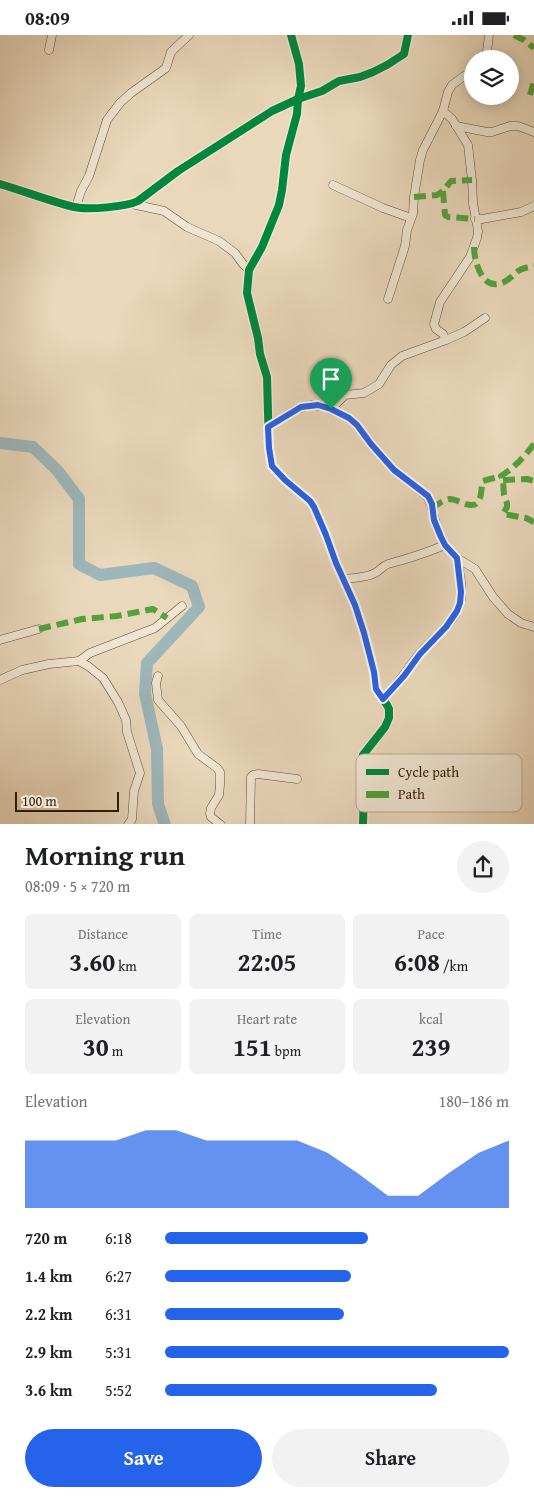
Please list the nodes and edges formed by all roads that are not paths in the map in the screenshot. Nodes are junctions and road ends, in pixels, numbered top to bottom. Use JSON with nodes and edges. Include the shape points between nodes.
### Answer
{"nodes":[{"id":1,"x":52,"y":35,"type":"edge"},
{"id":2,"x":189,"y":35,"type":"edge"},
{"id":3,"x":291,"y":35,"type":"edge"},
{"id":4,"x":408,"y":35,"type":"edge"},
{"id":5,"x":489,"y":35,"type":"edge"},
{"id":6,"x":49,"y":50,"type":"dead end"},
{"id":7,"x":487,"y":50,"type":"edge"},
{"id":8,"x":464,"y":76,"type":"edge"},
{"id":9,"x":298,"y":99,"type":"junction"},
{"id":10,"x":442,"y":111,"type":"junction"},
{"id":11,"x":456,"y":126,"type":"junction"},
{"id":12,"x":534,"y":132,"type":"edge"},
{"id":13,"x":0,"y":184,"type":"edge"},
{"id":14,"x":333,"y":185,"type":"dead end"},
{"id":15,"x":131,"y":204,"type":"junction"},
{"id":16,"x":534,"y":205,"type":"edge"},
{"id":17,"x":76,"y":207,"type":"junction"},
{"id":18,"x":411,"y":218,"type":"junction"},
{"id":19,"x":475,"y":219,"type":"junction"},
{"id":20,"x":249,"y":269,"type":"junction"},
{"id":21,"x":388,"y":299,"type":"dead end"},
{"id":22,"x":485,"y":318,"type":"dead end"},
{"id":23,"x":446,"y":340,"type":"junction"},
{"id":24,"x":331,"y":409,"type":"junction"},
{"id":25,"x":268,"y":427,"type":"junction"},
{"id":26,"x":445,"y":545,"type":"junction"},
{"id":27,"x":457,"y":558,"type":"junction"},
{"id":28,"x":343,"y":579,"type":"junction"},
{"id":29,"x":182,"y":606,"type":"dead end"},
{"id":30,"x":534,"y":627,"type":"edge"},
{"id":31,"x":39,"y":629,"type":"dead end"},
{"id":32,"x":0,"y":639,"type":"edge"},
{"id":33,"x":79,"y":661,"type":"junction"},
{"id":34,"x":158,"y":676,"type":"dead end"},
{"id":35,"x":0,"y":680,"type":"edge"},
{"id":36,"x":383,"y":699,"type":"junction"},
{"id":37,"x":364,"y":754,"type":"edge"},
{"id":38,"x":297,"y":779,"type":"dead end"},
{"id":39,"x":129,"y":824,"type":"edge"},
{"id":40,"x":220,"y":824,"type":"edge"},
{"id":41,"x":250,"y":824,"type":"edge"}],
"edges":[{"from":1,"to":6,"type":"street"},
{"from":2,"to":17,"type":"street","via":[[171,52],[166,68],[131,93],[107,121]]},
{"from":3,"to":9,"type":"street","via":[[300,75]]},
{"from":4,"to":9,"type":"street","via":[[404,53],[387,65],[360,77],[338,81],[322,91]]},
{"from":5,"to":7,"type":"street"},
{"from":8,"to":10,"type":"street","via":[[452,85]]},
{"from":9,"to":15,"type":"street","via":[[272,111]]},
{"from":9,"to":20,"type":"street","via":[[279,205]]},
{"from":10,"to":11,"type":"street"},
{"from":10,"to":18,"type":"street","via":[[420,160]]},
{"from":11,"to":12,"type":"street","via":[[487,132],[518,126]]},
{"from":11,"to":19,"type":"street","via":[[468,145]]},
{"from":13,"to":17,"type":"street"},
{"from":14,"to":18,"type":"street"},
{"from":15,"to":17,"type":"street"},
{"from":15,"to":20,"type":"street","via":[[164,211],[187,227],[230,248]]},
{"from":16,"to":19,"type":"street","via":[[521,212]]},
{"from":18,"to":21,"type":"street"},
{"from":19,"to":23,"type":"street","via":[[478,231],[470,257],[440,302],[434,322],[434,327]]},
{"from":20,"to":25,"type":"street","via":[[247,293],[267,377]]},
{"from":22,"to":23,"type":"street"},
{"from":23,"to":24,"type":"street","via":[[402,357],[391,365],[379,384],[364,393],[345,395]]},
{"from":24,"to":25,"type":"street","via":[[318,405],[301,407]]},
{"from":24,"to":26,"type":"street","via":[[357,425],[394,470],[428,496]]},
{"from":25,"to":28,"type":"street","via":[[272,466],[314,507]]},
{"from":26,"to":27,"type":"street"},
{"from":26,"to":28,"type":"street","via":[[382,566],[375,573]]},
{"from":27,"to":30,"type":"street","via":[[475,569],[492,597],[512,617]]},
{"from":27,"to":36,"type":"street","via":[[461,592],[457,611]]},
{"from":28,"to":36,"type":"street","via":[[364,633],[376,689]]},
{"from":29,"to":33,"type":"street","via":[[155,628],[90,653]]},
{"from":31,"to":32,"type":"street"},
{"from":33,"to":35,"type":"street","via":[[22,670]]},
{"from":33,"to":39,"type":"street","via":[[103,678],[126,720],[140,773]]},
{"from":34,"to":40,"type":"street","via":[[158,700],[181,726],[198,754],[220,772],[219,795],[210,814]]},
{"from":36,"to":37,"type":"street","via":[[389,709],[389,718]]},
{"from":38,"to":41,"type":"street","via":[[253,775]]}]}
